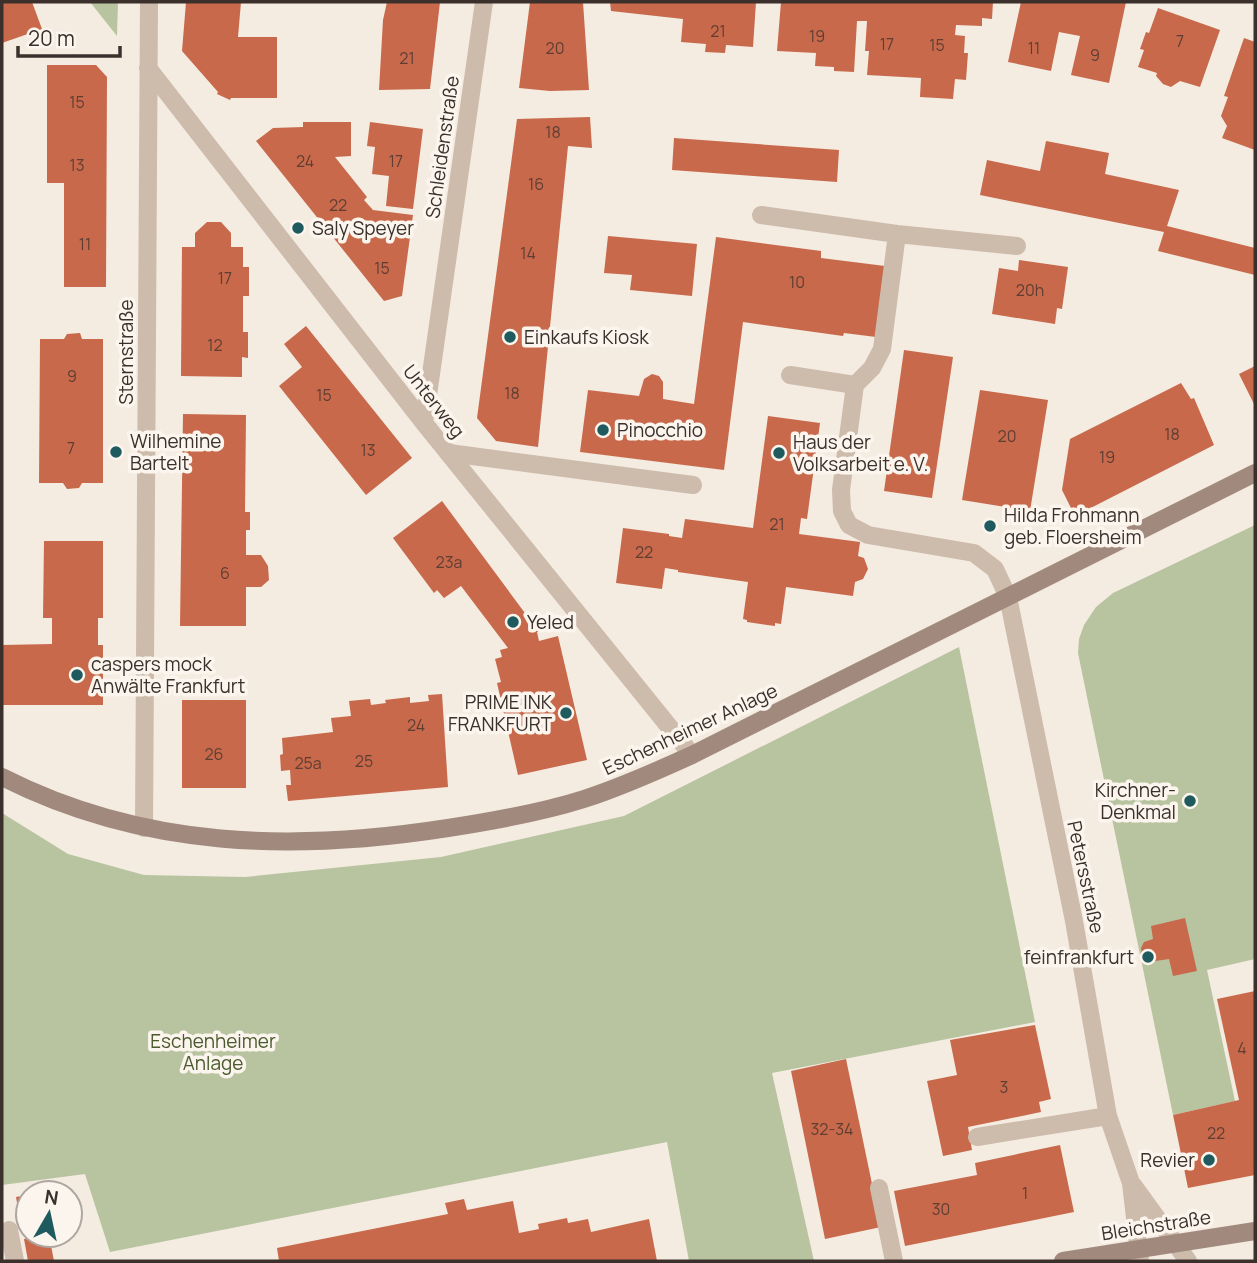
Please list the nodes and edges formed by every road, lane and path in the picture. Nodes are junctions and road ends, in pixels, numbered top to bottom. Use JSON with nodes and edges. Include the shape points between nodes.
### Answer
{"nodes":[{"id":1,"x":149,"y":2,"type":"edge"},
{"id":2,"x":484,"y":2,"type":"edge"},
{"id":3,"x":148,"y":68,"type":"junction"},
{"id":4,"x":761,"y":215,"type":"dead end"},
{"id":5,"x":897,"y":234,"type":"junction"},
{"id":6,"x":1017,"y":246,"type":"dead end"},
{"id":7,"x":790,"y":375,"type":"dead end"},
{"id":8,"x":855,"y":385,"type":"junction"},
{"id":9,"x":424,"y":423,"type":"junction"},
{"id":10,"x":449,"y":453,"type":"junction"},
{"id":11,"x":1255,"y":473,"type":"edge"},
{"id":12,"x":693,"y":485,"type":"dead end"},
{"id":13,"x":1009,"y":597,"type":"junction"},
{"id":14,"x":692,"y":755,"type":"junction"},
{"id":15,"x":2,"y":777,"type":"edge"},
{"id":16,"x":144,"y":828,"type":"junction"},
{"id":17,"x":1108,"y":1116,"type":"junction"},
{"id":18,"x":977,"y":1137,"type":"dead end"},
{"id":19,"x":1131,"y":1183,"type":"junction"},
{"id":20,"x":879,"y":1188,"type":"dead end"},
{"id":21,"x":9,"y":1230,"type":"dead end"},
{"id":22,"x":1255,"y":1231,"type":"edge"},
{"id":23,"x":1176,"y":1242,"type":"junction"},
{"id":24,"x":1139,"y":1255,"type":"edge"},
{"id":25,"x":15,"y":1261,"type":"edge"},
{"id":26,"x":894,"y":1261,"type":"edge"},
{"id":27,"x":1063,"y":1261,"type":"edge"},
{"id":28,"x":1188,"y":1261,"type":"edge"}],
"edges":[{"from":1,"to":3,"type":"street","name":"Sternstraße"},
{"from":2,"to":9,"type":"street","name":"Schleidenstraße"},
{"from":3,"to":9,"type":"street","name":"Unterweg"},
{"from":3,"to":16,"type":"street","name":"Sternstraße"},
{"from":4,"to":5,"type":"street"},
{"from":5,"to":6,"type":"street"},
{"from":5,"to":8,"type":"street","via":[[882,349]]},
{"from":7,"to":8,"type":"street"},
{"from":8,"to":13,"type":"street","via":[[841,489],[842,511],[849,525],[868,535],[974,553],[995,569]]},
{"from":9,"to":10,"type":"street","name":"Unterweg"},
{"from":10,"to":12,"type":"street"},
{"from":10,"to":14,"type":"street","name":"Unterweg"},
{"from":11,"to":13,"type":"main road","name":"Eschenheimer Anlage"},
{"from":13,"to":14,"type":"main road","name":"Eschenheimer Anlage"},
{"from":13,"to":17,"type":"street","name":"Petersstraße"},
{"from":14,"to":16,"type":"main road","name":"Eschenheimer Anlage","via":[[583,799],[417,833],[291,842],[233,841]]},
{"from":15,"to":16,"type":"main road","name":"Eschenheimer Anlage","via":[[89,814]]},
{"from":17,"to":18,"type":"street"},
{"from":17,"to":19,"type":"street","name":"Petersstraße"},
{"from":19,"to":23,"type":"street"},
{"from":19,"to":24,"type":"street","name":"Petersstraße"},
{"from":20,"to":26,"type":"street"},
{"from":21,"to":25,"type":"street"},
{"from":22,"to":23,"type":"main road","name":"Bleichstraße"},
{"from":23,"to":24,"type":"main road","name":"Bleichstraße"},
{"from":23,"to":28,"type":"street"},
{"from":24,"to":27,"type":"main road","name":"Bleichstraße"}]}
